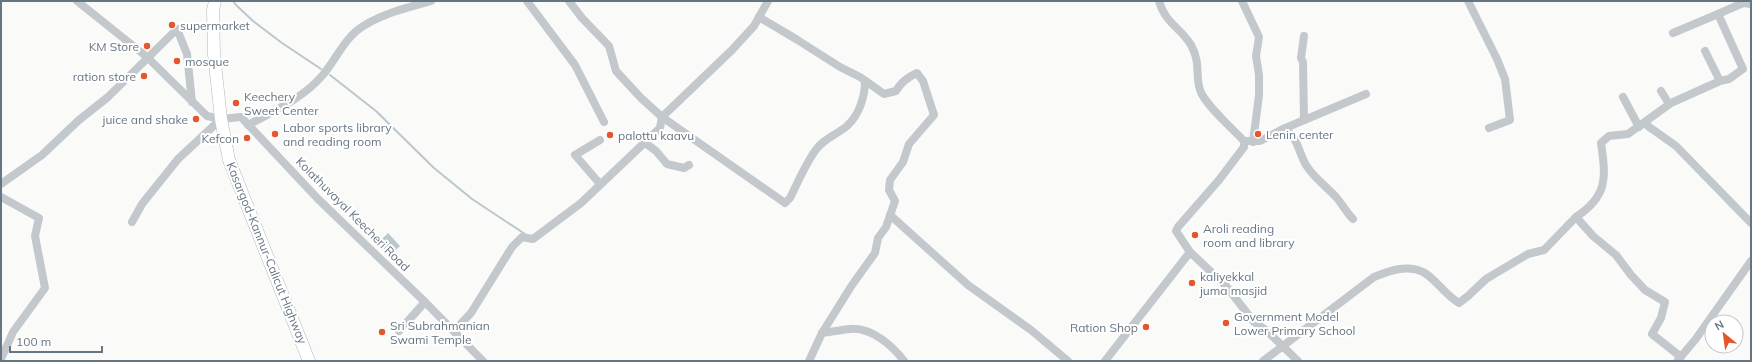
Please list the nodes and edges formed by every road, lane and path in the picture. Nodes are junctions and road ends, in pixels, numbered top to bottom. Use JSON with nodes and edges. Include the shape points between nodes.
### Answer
{"nodes":[{"id":1,"x":77,"y":1,"type":"edge"},
{"id":2,"x":215,"y":1,"type":"edge"},
{"id":3,"x":432,"y":1,"type":"edge"},
{"id":4,"x":527,"y":1,"type":"edge"},
{"id":5,"x":569,"y":1,"type":"edge"},
{"id":6,"x":768,"y":1,"type":"edge"},
{"id":7,"x":1160,"y":1,"type":"edge"},
{"id":8,"x":1242,"y":1,"type":"edge"},
{"id":9,"x":1468,"y":1,"type":"edge"},
{"id":10,"x":1745,"y":3,"type":"edge"},
{"id":11,"x":1718,"y":14,"type":"junction"},
{"id":12,"x":759,"y":17,"type":"junction"},
{"id":13,"x":1672,"y":33,"type":"dead end"},
{"id":14,"x":1304,"y":36,"type":"dead end"},
{"id":15,"x":1705,"y":51,"type":"dead end"},
{"id":16,"x":147,"y":57,"type":"junction"},
{"id":17,"x":1751,"y":66,"type":"edge"},
{"id":18,"x":1743,"y":69,"type":"junction"},
{"id":19,"x":865,"y":81,"type":"junction"},
{"id":20,"x":1720,"y":81,"type":"junction"},
{"id":21,"x":1661,"y":91,"type":"dead end"},
{"id":22,"x":1366,"y":94,"type":"dead end"},
{"id":23,"x":1623,"y":97,"type":"dead end"},
{"id":24,"x":192,"y":102,"type":"junction"},
{"id":25,"x":1669,"y":104,"type":"junction"},
{"id":26,"x":662,"y":117,"type":"junction"},
{"id":27,"x":221,"y":119,"type":"junction"},
{"id":28,"x":1304,"y":120,"type":"junction"},
{"id":29,"x":604,"y":122,"type":"dead end"},
{"id":30,"x":248,"y":124,"type":"junction"},
{"id":31,"x":1642,"y":125,"type":"junction"},
{"id":32,"x":1489,"y":128,"type":"dead end"},
{"id":33,"x":1283,"y":129,"type":"junction"},
{"id":34,"x":600,"y":140,"type":"dead end"},
{"id":35,"x":1248,"y":141,"type":"junction"},
{"id":36,"x":644,"y":142,"type":"junction"},
{"id":37,"x":689,"y":165,"type":"dead end"},
{"id":38,"x":600,"y":184,"type":"junction"},
{"id":39,"x":2,"y":185,"type":"edge"},
{"id":40,"x":1,"y":197,"type":"edge"},
{"id":41,"x":890,"y":215,"type":"junction"},
{"id":42,"x":1576,"y":217,"type":"junction"},
{"id":43,"x":1353,"y":219,"type":"dead end"},
{"id":44,"x":132,"y":222,"type":"dead end"},
{"id":45,"x":1751,"y":223,"type":"edge"},
{"id":46,"x":1190,"y":252,"type":"junction"},
{"id":47,"x":1751,"y":261,"type":"edge"},
{"id":48,"x":425,"y":302,"type":"junction"},
{"id":49,"x":399,"y":331,"type":"dead end"},
{"id":50,"x":454,"y":331,"type":"junction"},
{"id":51,"x":822,"y":333,"type":"junction"},
{"id":52,"x":1282,"y":345,"type":"junction"},
{"id":53,"x":1,"y":359,"type":"edge"},
{"id":54,"x":1679,"y":359,"type":"edge"},
{"id":55,"x":309,"y":361,"type":"edge"},
{"id":56,"x":484,"y":361,"type":"edge"},
{"id":57,"x":809,"y":361,"type":"edge"},
{"id":58,"x":904,"y":361,"type":"edge"},
{"id":59,"x":1068,"y":361,"type":"edge"},
{"id":60,"x":1105,"y":361,"type":"edge"},
{"id":61,"x":1263,"y":361,"type":"edge"},
{"id":62,"x":1298,"y":361,"type":"edge"}],
"edges":[{"from":1,"to":16,"type":"street","name":"Kolathuvayal Keecheri Road"},
{"from":2,"to":27,"type":"highway","name":"Kasargod-Kannur-Calicut Highway","via":[[214,54]]},
{"from":3,"to":30,"type":"street","via":[[364,25],[342,48],[322,77],[299,96]]},
{"from":4,"to":29,"type":"street","via":[[575,65]]},
{"from":5,"to":26,"type":"street","via":[[609,46],[616,71]]},
{"from":6,"to":12,"type":"street"},
{"from":7,"to":35,"type":"street","via":[[1167,19],[1184,35],[1195,52],[1201,92],[1214,110]]},
{"from":8,"to":35,"type":"street","via":[[1259,37],[1256,56],[1259,95]]},
{"from":9,"to":32,"type":"street","via":[[1505,79],[1510,120]]},
{"from":10,"to":11,"type":"street"},
{"from":11,"to":13,"type":"street"},
{"from":11,"to":18,"type":"street"},
{"from":12,"to":19,"type":"street"},
{"from":12,"to":26,"type":"street","via":[[732,50]]},
{"from":14,"to":28,"type":"street","via":[[1301,58]]},
{"from":15,"to":20,"type":"street"},
{"from":16,"to":24,"type":"street","name":"Kolathuvayal Keecheri Road"},
{"from":16,"to":24,"type":"street","via":[[177,29],[187,54]]},
{"from":16,"to":39,"type":"street","via":[[108,97],[42,155]]},
{"from":17,"to":18,"type":"street"},
{"from":18,"to":20,"type":"street"},
{"from":19,"to":26,"type":"street","via":[[865,90],[856,116],[815,151],[785,203]]},
{"from":19,"to":41,"type":"street","via":[[884,94],[891,93],[907,78],[917,73],[923,81],[934,115],[909,144],[903,162],[890,180],[889,190],[895,201]]},
{"from":20,"to":25,"type":"street"},
{"from":21,"to":25,"type":"street"},
{"from":22,"to":28,"type":"street"},
{"from":23,"to":31,"type":"street"},
{"from":24,"to":27,"type":"street","name":"Kolathuvayal Keecheri Road","via":[[206,116]]},
{"from":25,"to":31,"type":"street"},
{"from":26,"to":36,"type":"street","via":[[660,128]]},
{"from":27,"to":30,"type":"street","name":"Kolathuvayal Keecheri Road","via":[[241,117]]},
{"from":27,"to":44,"type":"street","via":[[178,159],[142,204]]},
{"from":27,"to":55,"type":"highway","name":"Kasargod-Kannur-Calicut Highway","via":[[229,160]]},
{"from":28,"to":33,"type":"street"},
{"from":30,"to":48,"type":"street","name":"Kolathuvayal Keecheri Road","via":[[318,198]]},
{"from":31,"to":42,"type":"street","via":[[1628,134],[1609,136],[1601,143],[1604,170],[1602,191],[1590,208]]},
{"from":31,"to":45,"type":"street","via":[[1676,146]]},
{"from":33,"to":35,"type":"street","via":[[1260,141]]},
{"from":33,"to":43,"type":"street","via":[[1296,141],[1306,165]]},
{"from":34,"to":38,"type":"street","via":[[575,155]]},
{"from":35,"to":46,"type":"street","via":[[1219,180],[1178,227],[1176,231]]},
{"from":36,"to":37,"type":"street","via":[[667,164],[684,168]]},
{"from":36,"to":38,"type":"street"},
{"from":38,"to":50,"type":"street","via":[[545,232],[533,239],[522,237],[512,246],[471,313]]},
{"from":40,"to":53,"type":"street","via":[[39,218],[35,236],[45,288],[13,332]]},
{"from":41,"to":51,"type":"street","via":[[886,227],[878,238],[875,253]]},
{"from":41,"to":59,"type":"street","via":[[951,272],[1031,330]]},
{"from":42,"to":52,"type":"street","via":[[1544,250],[1528,254],[1486,279],[1458,303],[1424,272],[1409,268],[1391,270],[1374,277]]},
{"from":42,"to":54,"type":"street","via":[[1593,236],[1616,255],[1645,290],[1665,302],[1661,318],[1652,334]]},
{"from":46,"to":52,"type":"street","via":[[1226,286],[1254,322]]},
{"from":46,"to":60,"type":"street"},
{"from":47,"to":54,"type":"street"},
{"from":48,"to":49,"type":"street"},
{"from":48,"to":50,"type":"street","name":"Kolathuvayal Keecheri Road"},
{"from":50,"to":56,"type":"street","name":"Kolathuvayal Keecheri Road"},
{"from":51,"to":57,"type":"street"},
{"from":51,"to":58,"type":"street","via":[[864,330],[889,344]]},
{"from":52,"to":61,"type":"street"},
{"from":52,"to":62,"type":"street"}]}
